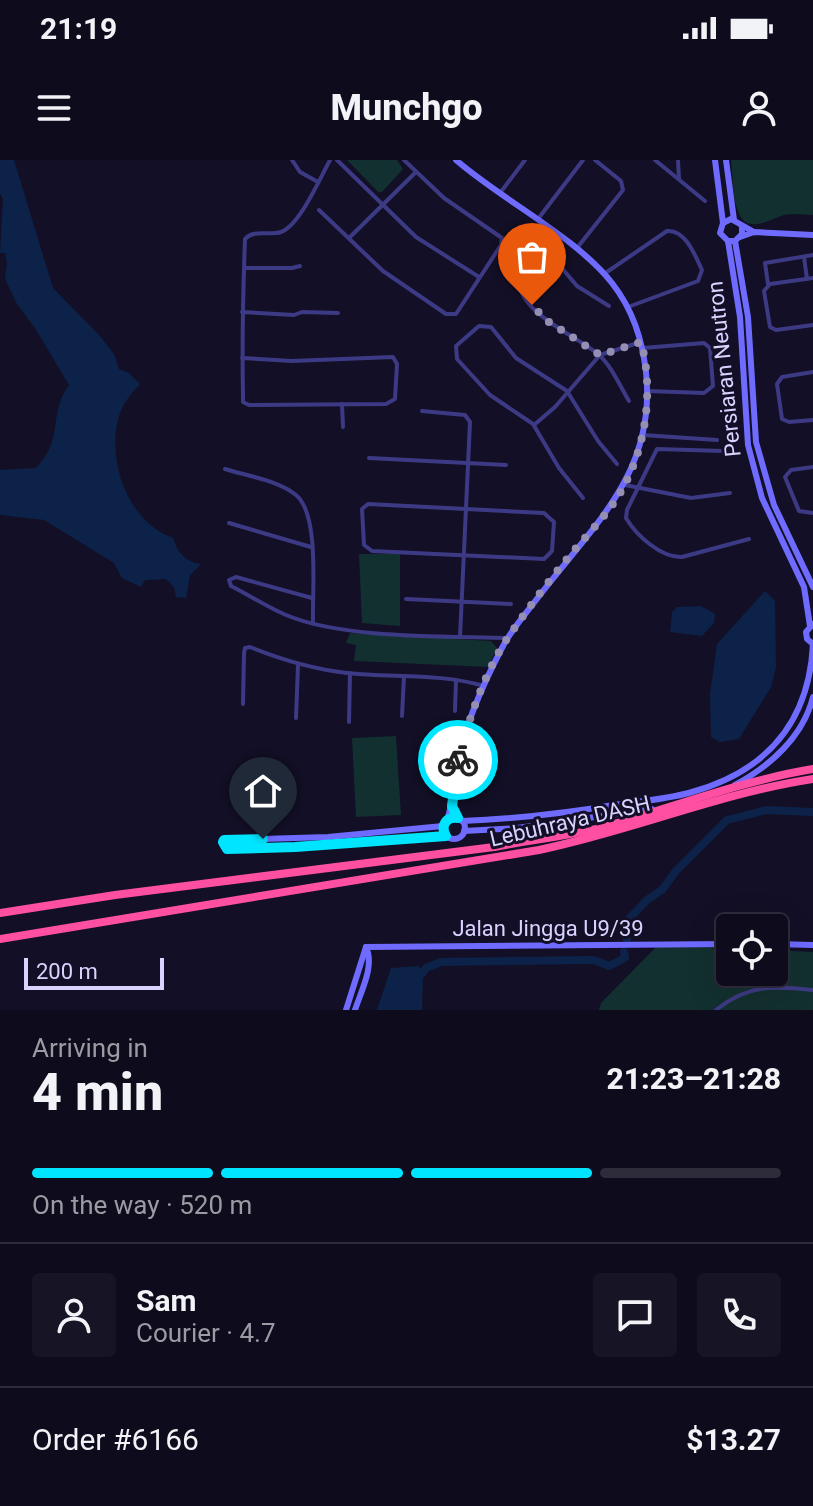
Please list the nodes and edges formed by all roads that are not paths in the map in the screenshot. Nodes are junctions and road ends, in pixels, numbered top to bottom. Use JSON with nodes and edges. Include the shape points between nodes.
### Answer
{"nodes":[{"id":1,"x":292,"y":160,"type":"edge"},
{"id":2,"x":330,"y":160,"type":"edge"},
{"id":3,"x":337,"y":160,"type":"edge"},
{"id":4,"x":404,"y":160,"type":"edge"},
{"id":5,"x":525,"y":160,"type":"edge"},
{"id":6,"x":583,"y":160,"type":"edge"},
{"id":7,"x":595,"y":160,"type":"edge"},
{"id":8,"x":655,"y":160,"type":"edge"},
{"id":9,"x":678,"y":160,"type":"edge"},
{"id":10,"x":715,"y":160,"type":"edge"},
{"id":11,"x":726,"y":160,"type":"edge"},
{"id":12,"x":458,"y":161,"type":"edge"},
{"id":13,"x":416,"y":172,"type":"junction"},
{"id":14,"x":679,"y":179,"type":"junction"},
{"id":15,"x":318,"y":182,"type":"junction"},
{"id":16,"x":499,"y":194,"type":"junction"},
{"id":17,"x":705,"y":201,"type":"dead end"},
{"id":18,"x":383,"y":205,"type":"junction"},
{"id":19,"x":319,"y":210,"type":"dead end"},
{"id":20,"x":734,"y":220,"type":"junction"},
{"id":21,"x":537,"y":221,"type":"junction"},
{"id":22,"x":723,"y":223,"type":"junction"},
{"id":23,"x":742,"y":227,"type":"junction"},
{"id":24,"x":754,"y":232,"type":"junction"},
{"id":25,"x":813,"y":235,"type":"edge"},
{"id":26,"x":349,"y":238,"type":"junction"},
{"id":27,"x":734,"y":239,"type":"junction"},
{"id":28,"x":576,"y":249,"type":"junction"},
{"id":29,"x":813,"y":255,"type":"edge"},
{"id":30,"x":804,"y":257,"type":"junction"},
{"id":31,"x":300,"y":266,"type":"dead end"},
{"id":32,"x":244,"y":268,"type":"junction"},
{"id":33,"x":604,"y":274,"type":"junction"},
{"id":34,"x":479,"y":277,"type":"junction"},
{"id":35,"x":810,"y":278,"type":"edge"},
{"id":36,"x":768,"y":285,"type":"junction"},
{"id":37,"x":609,"y":306,"type":"dead end"},
{"id":38,"x":628,"y":307,"type":"junction"},
{"id":39,"x":242,"y":312,"type":"junction"},
{"id":40,"x":338,"y":313,"type":"dead end"},
{"id":41,"x":813,"y":325,"type":"edge"},
{"id":42,"x":642,"y":345,"type":"junction"},
{"id":43,"x":600,"y":355,"type":"junction"},
{"id":44,"x":242,"y":358,"type":"junction"},
{"id":45,"x":813,"y":372,"type":"edge"},
{"id":46,"x":567,"y":391,"type":"junction"},
{"id":47,"x":647,"y":391,"type":"junction"},
{"id":48,"x":629,"y":401,"type":"dead end"},
{"id":49,"x":342,"y":404,"type":"junction"},
{"id":50,"x":422,"y":411,"type":"dead end"},
{"id":51,"x":813,"y":420,"type":"edge"},
{"id":52,"x":534,"y":425,"type":"junction"},
{"id":53,"x":343,"y":427,"type":"dead end"},
{"id":54,"x":642,"y":435,"type":"junction"},
{"id":55,"x":717,"y":440,"type":"dead end"},
{"id":56,"x":723,"y":451,"type":"dead end"},
{"id":57,"x":369,"y":458,"type":"dead end"},
{"id":58,"x":468,"y":463,"type":"junction"},
{"id":59,"x":617,"y":464,"type":"dead end"},
{"id":60,"x":506,"y":465,"type":"dead end"},
{"id":61,"x":813,"y":467,"type":"edge"},
{"id":62,"x":225,"y":469,"type":"dead end"},
{"id":63,"x":625,"y":485,"type":"junction"},
{"id":64,"x":639,"y":488,"type":"junction"},
{"id":65,"x":730,"y":493,"type":"dead end"},
{"id":66,"x":583,"y":498,"type":"dead end"},
{"id":67,"x":466,"y":509,"type":"junction"},
{"id":68,"x":813,"y":513,"type":"edge"},
{"id":69,"x":229,"y":523,"type":"dead end"},
{"id":70,"x":749,"y":539,"type":"dead end"},
{"id":71,"x":311,"y":547,"type":"junction"},
{"id":72,"x":464,"y":555,"type":"junction"},
{"id":73,"x":813,"y":587,"type":"edge"},
{"id":74,"x":312,"y":598,"type":"junction"},
{"id":75,"x":406,"y":599,"type":"dead end"},
{"id":76,"x":461,"y":602,"type":"junction"},
{"id":77,"x":511,"y":604,"type":"dead end"},
{"id":78,"x":313,"y":623,"type":"junction"},
{"id":79,"x":811,"y":625,"type":"edge"},
{"id":80,"x":460,"y":637,"type":"junction"},
{"id":81,"x":507,"y":638,"type":"junction"},
{"id":82,"x":813,"y":644,"type":"edge"},
{"id":83,"x":298,"y":665,"type":"junction"},
{"id":84,"x":350,"y":673,"type":"junction"},
{"id":85,"x":404,"y":676,"type":"junction"},
{"id":86,"x":456,"y":680,"type":"junction"},
{"id":87,"x":484,"y":686,"type":"junction"},
{"id":88,"x":813,"y":697,"type":"edge"},
{"id":89,"x":243,"y":704,"type":"dead end"},
{"id":90,"x":455,"y":711,"type":"dead end"},
{"id":91,"x":402,"y":716,"type":"dead end"},
{"id":92,"x":296,"y":718,"type":"dead end"},
{"id":93,"x":349,"y":722,"type":"dead end"},
{"id":94,"x":813,"y":769,"type":"edge"},
{"id":95,"x":813,"y":779,"type":"edge"},
{"id":96,"x":452,"y":806,"type":"junction"},
{"id":97,"x":460,"y":820,"type":"junction"},
{"id":98,"x":445,"y":823,"type":"junction"},
{"id":99,"x":464,"y":831,"type":"junction"},
{"id":100,"x":446,"y":836,"type":"junction"},
{"id":101,"x":0,"y":913,"type":"edge"},
{"id":102,"x":0,"y":939,"type":"edge"},
{"id":103,"x":716,"y":944,"type":"edge"},
{"id":104,"x":788,"y":944,"type":"edge"},
{"id":105,"x":813,"y":945,"type":"edge"},
{"id":106,"x":366,"y":947,"type":"junction"},
{"id":107,"x":813,"y":990,"type":"edge"},
{"id":108,"x":346,"y":1010,"type":"edge"},
{"id":109,"x":355,"y":1010,"type":"edge"},
{"id":110,"x":716,"y":1010,"type":"edge"}],
"edges":[{"from":1,"to":15,"type":"street"},
{"from":2,"to":15,"type":"street"},
{"from":3,"to":18,"type":"street"},
{"from":4,"to":13,"type":"street"},
{"from":5,"to":16,"type":"street"},
{"from":6,"to":21,"type":"street"},
{"from":7,"to":28,"type":"street","via":[[621,181],[623,190]]},
{"from":8,"to":14,"type":"street"},
{"from":9,"to":14,"type":"street"},
{"from":10,"to":22,"type":"street"},
{"from":11,"to":20,"type":"street"},
{"from":12,"to":16,"type":"street"},
{"from":13,"to":18,"type":"street"},
{"from":13,"to":34,"type":"street","via":[[502,238]]},
{"from":14,"to":17,"type":"street"},
{"from":15,"to":32,"type":"street","via":[[290,227],[277,234],[248,235]]},
{"from":16,"to":21,"type":"street"},
{"from":18,"to":26,"type":"street"},
{"from":18,"to":34,"type":"street","via":[[416,237]]},
{"from":19,"to":26,"type":"street"},
{"from":20,"to":22,"type":"street"},
{"from":20,"to":23,"type":"street"},
{"from":21,"to":28,"type":"street"},
{"from":22,"to":27,"type":"street","via":[[720,233]]},
{"from":23,"to":24,"type":"street"},
{"from":23,"to":27,"type":"street"},
{"from":24,"to":25,"type":"street"},
{"from":24,"to":27,"type":"street"},
{"from":26,"to":34,"type":"street","via":[[388,275],[446,314],[458,311]]},
{"from":27,"to":73,"type":"street","name":"Persiaran Neutron","via":[[748,317],[756,442],[774,505]]},
{"from":27,"to":79,"type":"street","name":"Persiaran Neutron","via":[[748,445],[762,498],[804,587]]},
{"from":28,"to":33,"type":"street"},
{"from":29,"to":30,"type":"street"},
{"from":30,"to":35,"type":"street"},
{"from":30,"to":36,"type":"street","via":[[765,263]]},
{"from":31,"to":32,"type":"street"},
{"from":32,"to":39,"type":"street"},
{"from":33,"to":38,"type":"street"},
{"from":33,"to":38,"type":"street","via":[[667,231],[679,233],[689,246],[702,270],[698,281]]},
{"from":35,"to":36,"type":"street"},
{"from":36,"to":41,"type":"street","via":[[764,291],[770,327]]},
{"from":37,"to":43,"type":"street","via":[[577,286],[555,260],[542,261],[520,279],[521,292],[542,317]]},
{"from":38,"to":42,"type":"street"},
{"from":39,"to":40,"type":"street"},
{"from":39,"to":44,"type":"street"},
{"from":42,"to":43,"type":"street"},
{"from":42,"to":47,"type":"street"},
{"from":42,"to":47,"type":"street","via":[[704,343],[713,367],[713,386],[704,393]]},
{"from":43,"to":46,"type":"street"},
{"from":43,"to":48,"type":"street"},
{"from":44,"to":49,"type":"street","via":[[243,402],[249,405]]},
{"from":44,"to":49,"type":"street","via":[[395,360],[394,402]]},
{"from":45,"to":51,"type":"street","via":[[782,377],[777,384],[782,419]]},
{"from":46,"to":52,"type":"street"},
{"from":46,"to":52,"type":"street","via":[[516,358],[489,326],[479,326],[456,346],[457,359],[490,395]]},
{"from":46,"to":59,"type":"street"},
{"from":47,"to":54,"type":"street"},
{"from":49,"to":53,"type":"street"},
{"from":50,"to":58,"type":"street","via":[[468,418]]},
{"from":52,"to":66,"type":"street"},
{"from":54,"to":55,"type":"street"},
{"from":54,"to":63,"type":"street"},
{"from":56,"to":64,"type":"street","via":[[662,447],[653,453]]},
{"from":57,"to":58,"type":"street"},
{"from":58,"to":60,"type":"street"},
{"from":58,"to":67,"type":"street"},
{"from":61,"to":68,"type":"street","via":[[791,470],[785,477],[799,511]]},
{"from":62,"to":71,"type":"street","via":[[298,497],[307,512]]},
{"from":63,"to":64,"type":"street"},
{"from":63,"to":81,"type":"street"},
{"from":64,"to":65,"type":"street","via":[[691,498]]},
{"from":64,"to":70,"type":"street","via":[[625,516],[671,557]]},
{"from":67,"to":72,"type":"street"},
{"from":67,"to":72,"type":"street","via":[[544,513],[553,519],[553,538],[551,555],[544,559]]},
{"from":67,"to":72,"type":"street","via":[[368,504],[362,509],[364,545],[372,551]]},
{"from":69,"to":71,"type":"street"},
{"from":71,"to":74,"type":"street"},
{"from":72,"to":76,"type":"street"},
{"from":74,"to":78,"type":"street"},
{"from":74,"to":78,"type":"street","via":[[236,577],[229,580],[231,586],[286,615]]},
{"from":75,"to":76,"type":"street"},
{"from":76,"to":77,"type":"street"},
{"from":76,"to":80,"type":"street"},
{"from":78,"to":80,"type":"street"},
{"from":79,"to":82,"type":"street","name":"Persiaran Neutron","via":[[806,636]]},
{"from":80,"to":81,"type":"street"},
{"from":81,"to":87,"type":"street"},
{"from":82,"to":97,"type":"street","via":[[798,713],[766,754],[737,774],[661,799],[516,819]]},
{"from":83,"to":84,"type":"street"},
{"from":83,"to":89,"type":"street","via":[[245,648]]},
{"from":83,"to":92,"type":"street"},
{"from":84,"to":85,"type":"street"},
{"from":84,"to":93,"type":"street"},
{"from":85,"to":86,"type":"street"},
{"from":85,"to":91,"type":"street"},
{"from":86,"to":87,"type":"street"},
{"from":86,"to":90,"type":"street"},
{"from":87,"to":96,"type":"street","via":[[463,741]]},
{"from":88,"to":99,"type":"street","via":[[779,754],[723,791],[661,808]]},
{"from":94,"to":101,"type":"highway","name":"Lebuhraya DASH","bridge":true,"via":[[724,789],[601,827],[494,847]]},
{"from":95,"to":102,"type":"highway","name":"Lebuhraya DASH","via":[[593,839]]},
{"from":96,"to":97,"type":"street"},
{"from":96,"to":98,"type":"street"},
{"from":97,"to":98,"type":"street"},
{"from":97,"to":99,"type":"street"},
{"from":98,"to":100,"type":"street"},
{"from":98,"to":100,"type":"street","via":[[356,835],[223,842],[227,849]]},
{"from":99,"to":100,"type":"street","via":[[457,838]]},
{"from":103,"to":106,"type":"street","name":"Jalan Jingga U9/39"},
{"from":104,"to":105,"type":"street"},
{"from":106,"to":108,"type":"street"},
{"from":106,"to":109,"type":"street","via":[[369,966]]},
{"from":107,"to":110,"type":"street","via":[[760,987]]}]}
